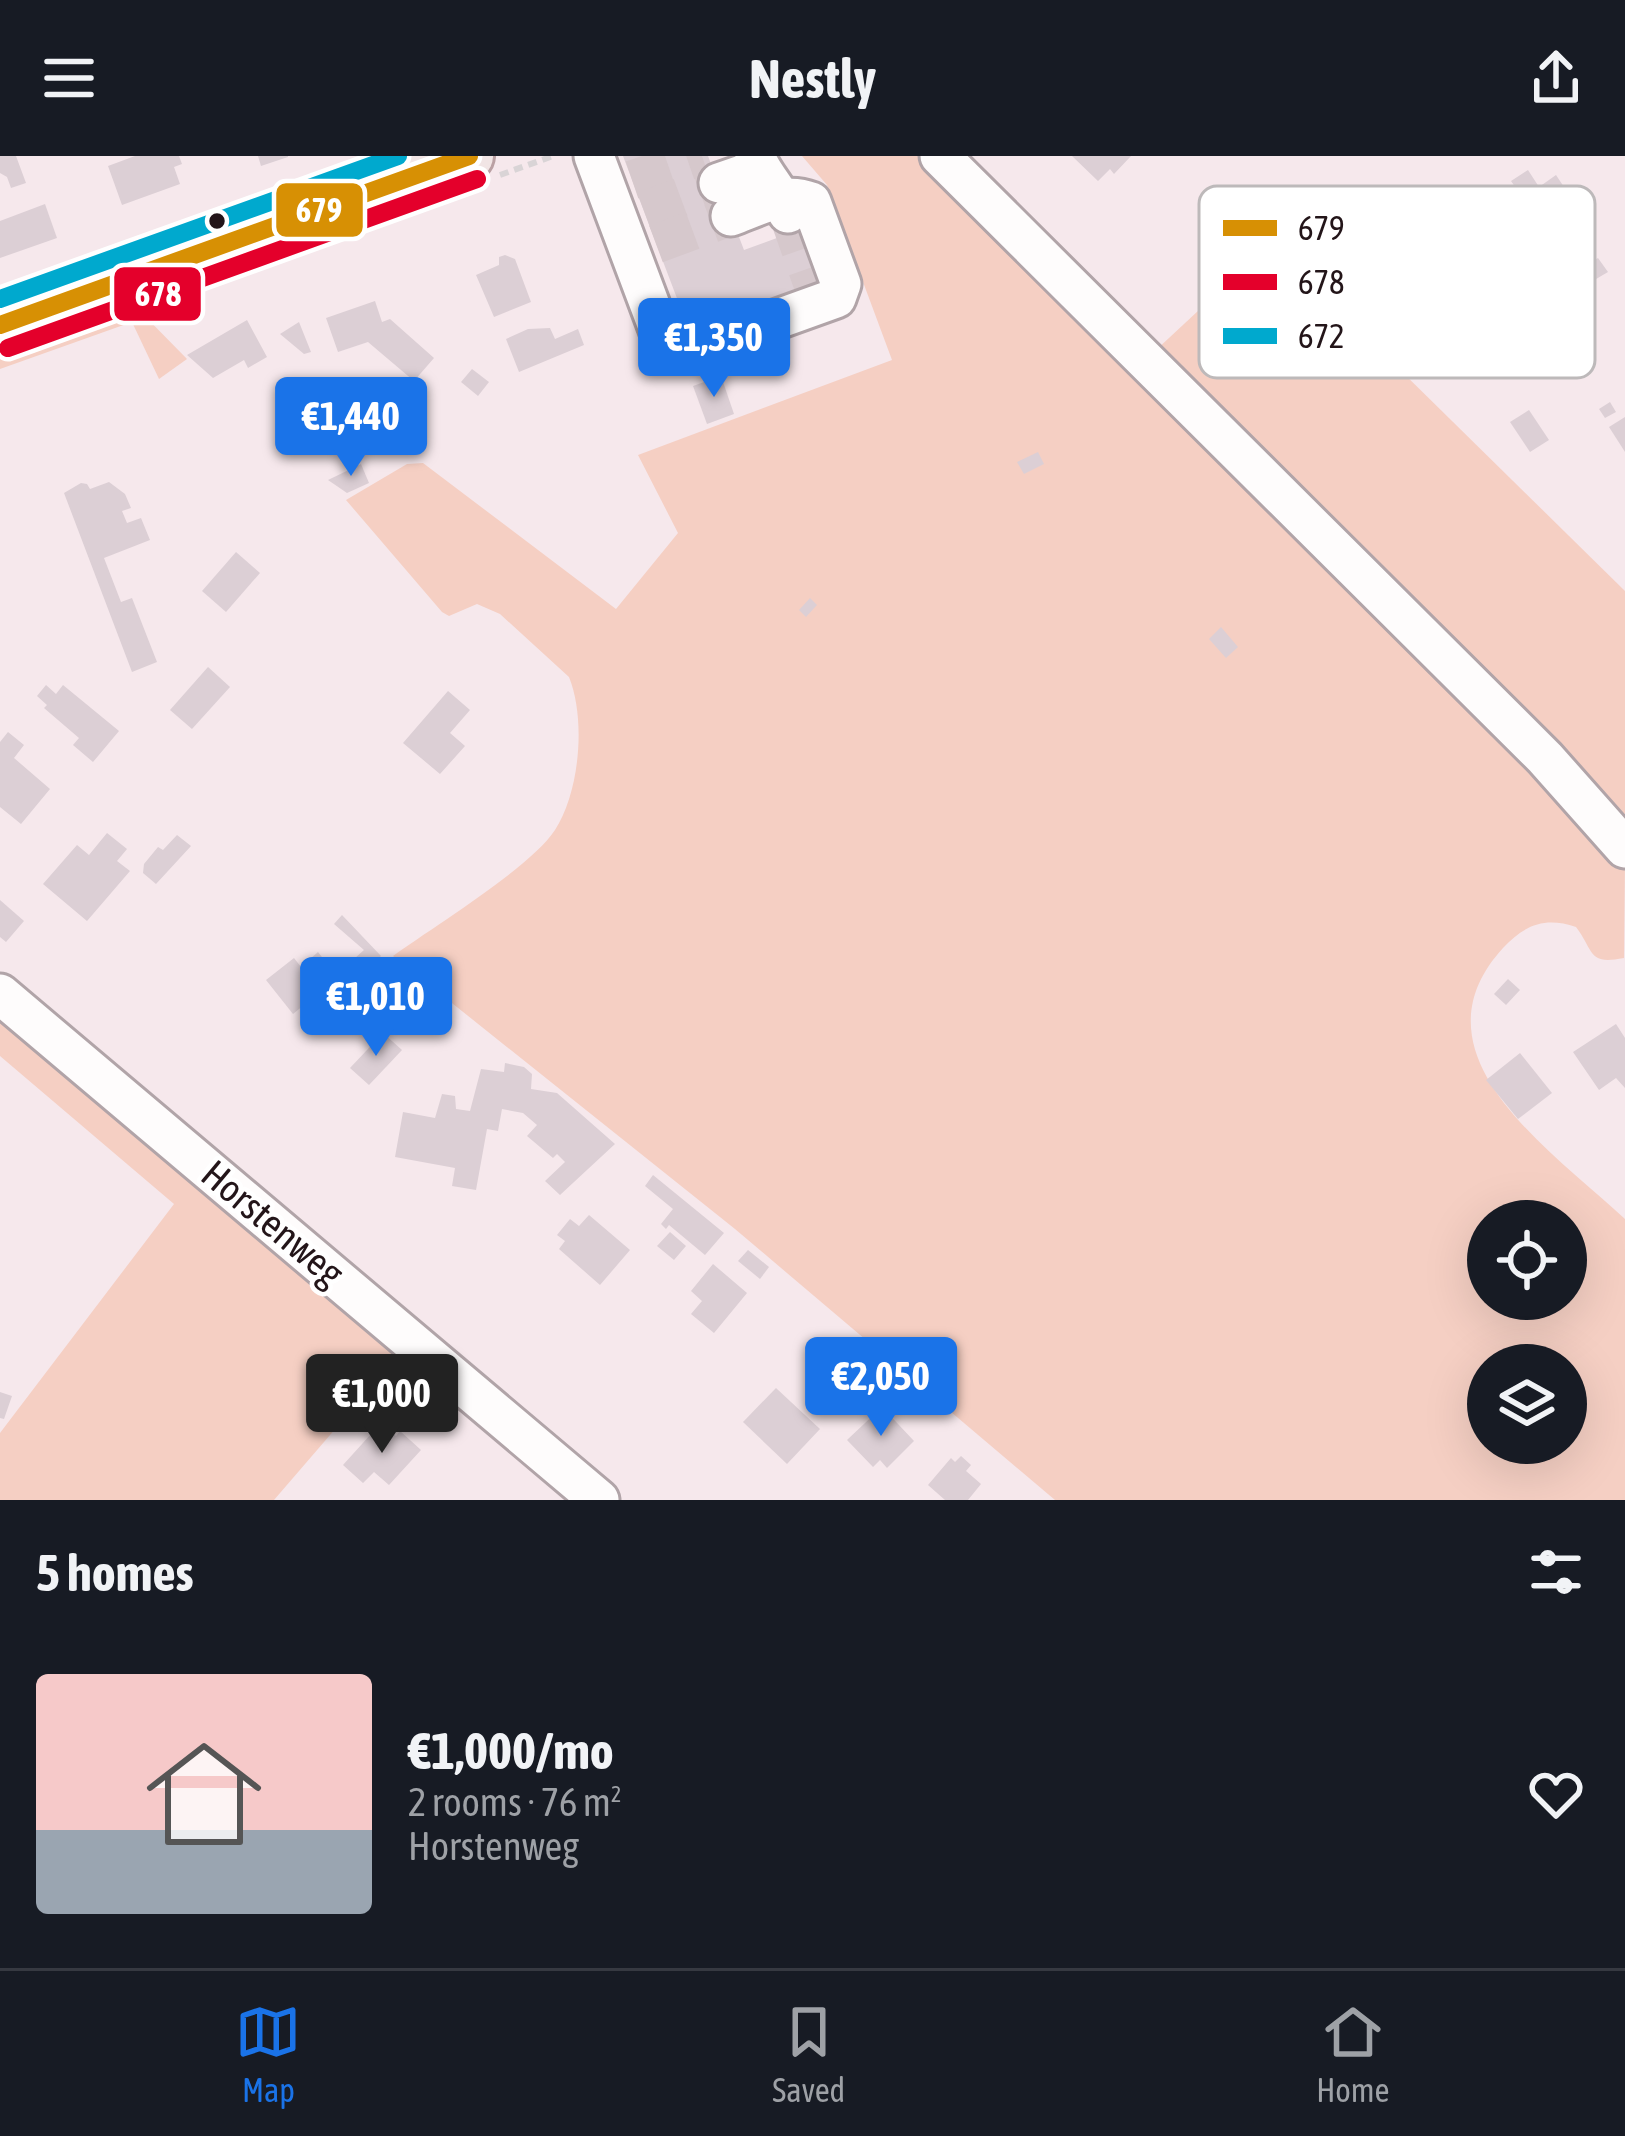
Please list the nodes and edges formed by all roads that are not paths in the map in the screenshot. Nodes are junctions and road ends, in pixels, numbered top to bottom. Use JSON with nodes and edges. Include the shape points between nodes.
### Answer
{"nodes":[{"id":1,"x":469,"y":156,"type":"edge"},
{"id":2,"x":940,"y":156,"type":"edge"},
{"id":3,"x":771,"y":184,"type":"edge"},
{"id":4,"x":620,"y":197,"type":"edge"},
{"id":5,"x":725,"y":200,"type":"tunnel mouth"},
{"id":6,"x":0,"y":325,"type":"edge"},
{"id":7,"x":1625,"y":848,"type":"edge"},
{"id":8,"x":0,"y":994,"type":"edge"},
{"id":9,"x":599,"y":1500,"type":"edge"}],
"edges":[{"from":1,"to":6,"type":"main road"},
{"from":2,"to":7,"type":"street","via":[[1545,758]]},
{"from":3,"to":4,"type":"street","via":[[811,202],[842,284],[686,352],[663,340]]},
{"from":3,"to":5,"type":"street"},
{"from":8,"to":9,"type":"street","name":"Horstenweg"}]}
